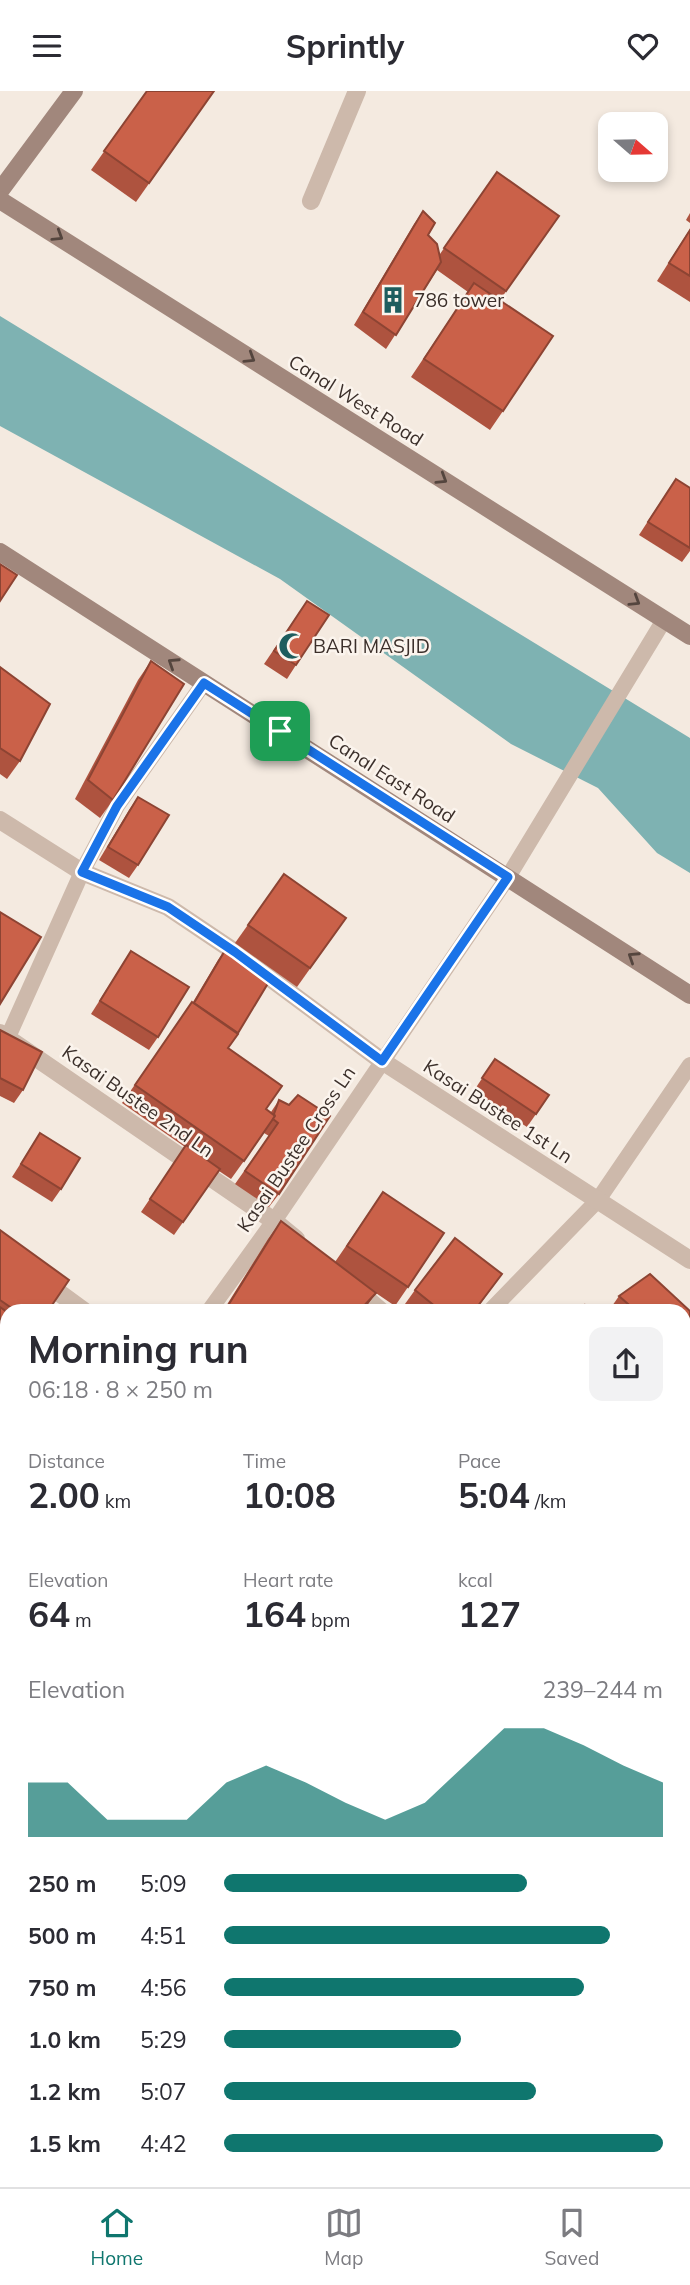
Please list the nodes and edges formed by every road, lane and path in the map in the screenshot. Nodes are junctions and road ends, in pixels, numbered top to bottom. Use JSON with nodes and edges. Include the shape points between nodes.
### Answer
{"nodes":[{"id":1,"x":74,"y":91,"type":"edge"},
{"id":2,"x":357,"y":91,"type":"edge"},
{"id":3,"x":0,"y":191,"type":"edge"},
{"id":4,"x":0,"y":200,"type":"edge"},
{"id":5,"x":312,"y":201,"type":"dead end"},
{"id":6,"x":0,"y":552,"type":"edge"},
{"id":7,"x":664,"y":619,"type":"junction"},
{"id":8,"x":690,"y":636,"type":"edge"},
{"id":9,"x":204,"y":683,"type":"junction"},
{"id":10,"x":0,"y":820,"type":"edge"},
{"id":11,"x":82,"y":872,"type":"junction"},
{"id":12,"x":508,"y":877,"type":"junction"},
{"id":13,"x":690,"y":995,"type":"edge"},
{"id":14,"x":4,"y":1035,"type":"edge"},
{"id":15,"x":382,"y":1061,"type":"junction"},
{"id":16,"x":690,"y":1065,"type":"edge"},
{"id":17,"x":598,"y":1200,"type":"junction"},
{"id":18,"x":274,"y":1221,"type":"junction"},
{"id":19,"x":306,"y":1248,"type":"edge"},
{"id":20,"x":690,"y":1260,"type":"edge"},
{"id":21,"x":32,"y":1273,"type":"edge"},
{"id":22,"x":338,"y":1275,"type":"edge"},
{"id":23,"x":74,"y":1304,"type":"edge"},
{"id":24,"x":214,"y":1304,"type":"edge"},
{"id":25,"x":373,"y":1304,"type":"edge"},
{"id":26,"x":496,"y":1304,"type":"edge"}],
"edges":[{"from":1,"to":3,"type":"main road"},
{"from":2,"to":5,"type":"street"},
{"from":4,"to":7,"type":"main road","name":"Canal West Road","one_way":true},
{"from":9,"to":6,"type":"main road","name":"Canal East Road","one_way":true},
{"from":7,"to":8,"type":"main road","name":"Canal West Road"},
{"from":7,"to":12,"type":"lane","name":"Kasai Bustee Cross Ln"},
{"from":9,"to":11,"type":"lane","via":[[117,806]]},
{"from":9,"to":12,"type":"main road","name":"Canal East Road"},
{"from":10,"to":11,"type":"street","name":"Kasai Bustee 1st Ln"},
{"from":11,"to":14,"type":"lane"},
{"from":11,"to":15,"type":"street","name":"Kasai Bustee 1st Ln","via":[[168,907]]},
{"from":13,"to":12,"type":"main road","name":"Canal East Road","one_way":true},
{"from":12,"to":15,"type":"lane","name":"Kasai Bustee Cross Ln"},
{"from":14,"to":18,"type":"street","name":"Kasai Bustee 2nd Ln"},
{"from":15,"to":17,"type":"street","name":"Kasai Bustee 1st Ln"},
{"from":15,"to":18,"type":"lane","name":"Kasai Bustee Cross Ln"},
{"from":16,"to":17,"type":"lane"},
{"from":17,"to":20,"type":"street","name":"Kasai Bustee 1st Ln"},
{"from":17,"to":26,"type":"lane"},
{"from":18,"to":19,"type":"street","name":"Kasai Bustee 2nd Ln"},
{"from":18,"to":24,"type":"lane","name":"Kasai Bustee Cross Ln"},
{"from":21,"to":23,"type":"street"},
{"from":22,"to":25,"type":"street"}]}
